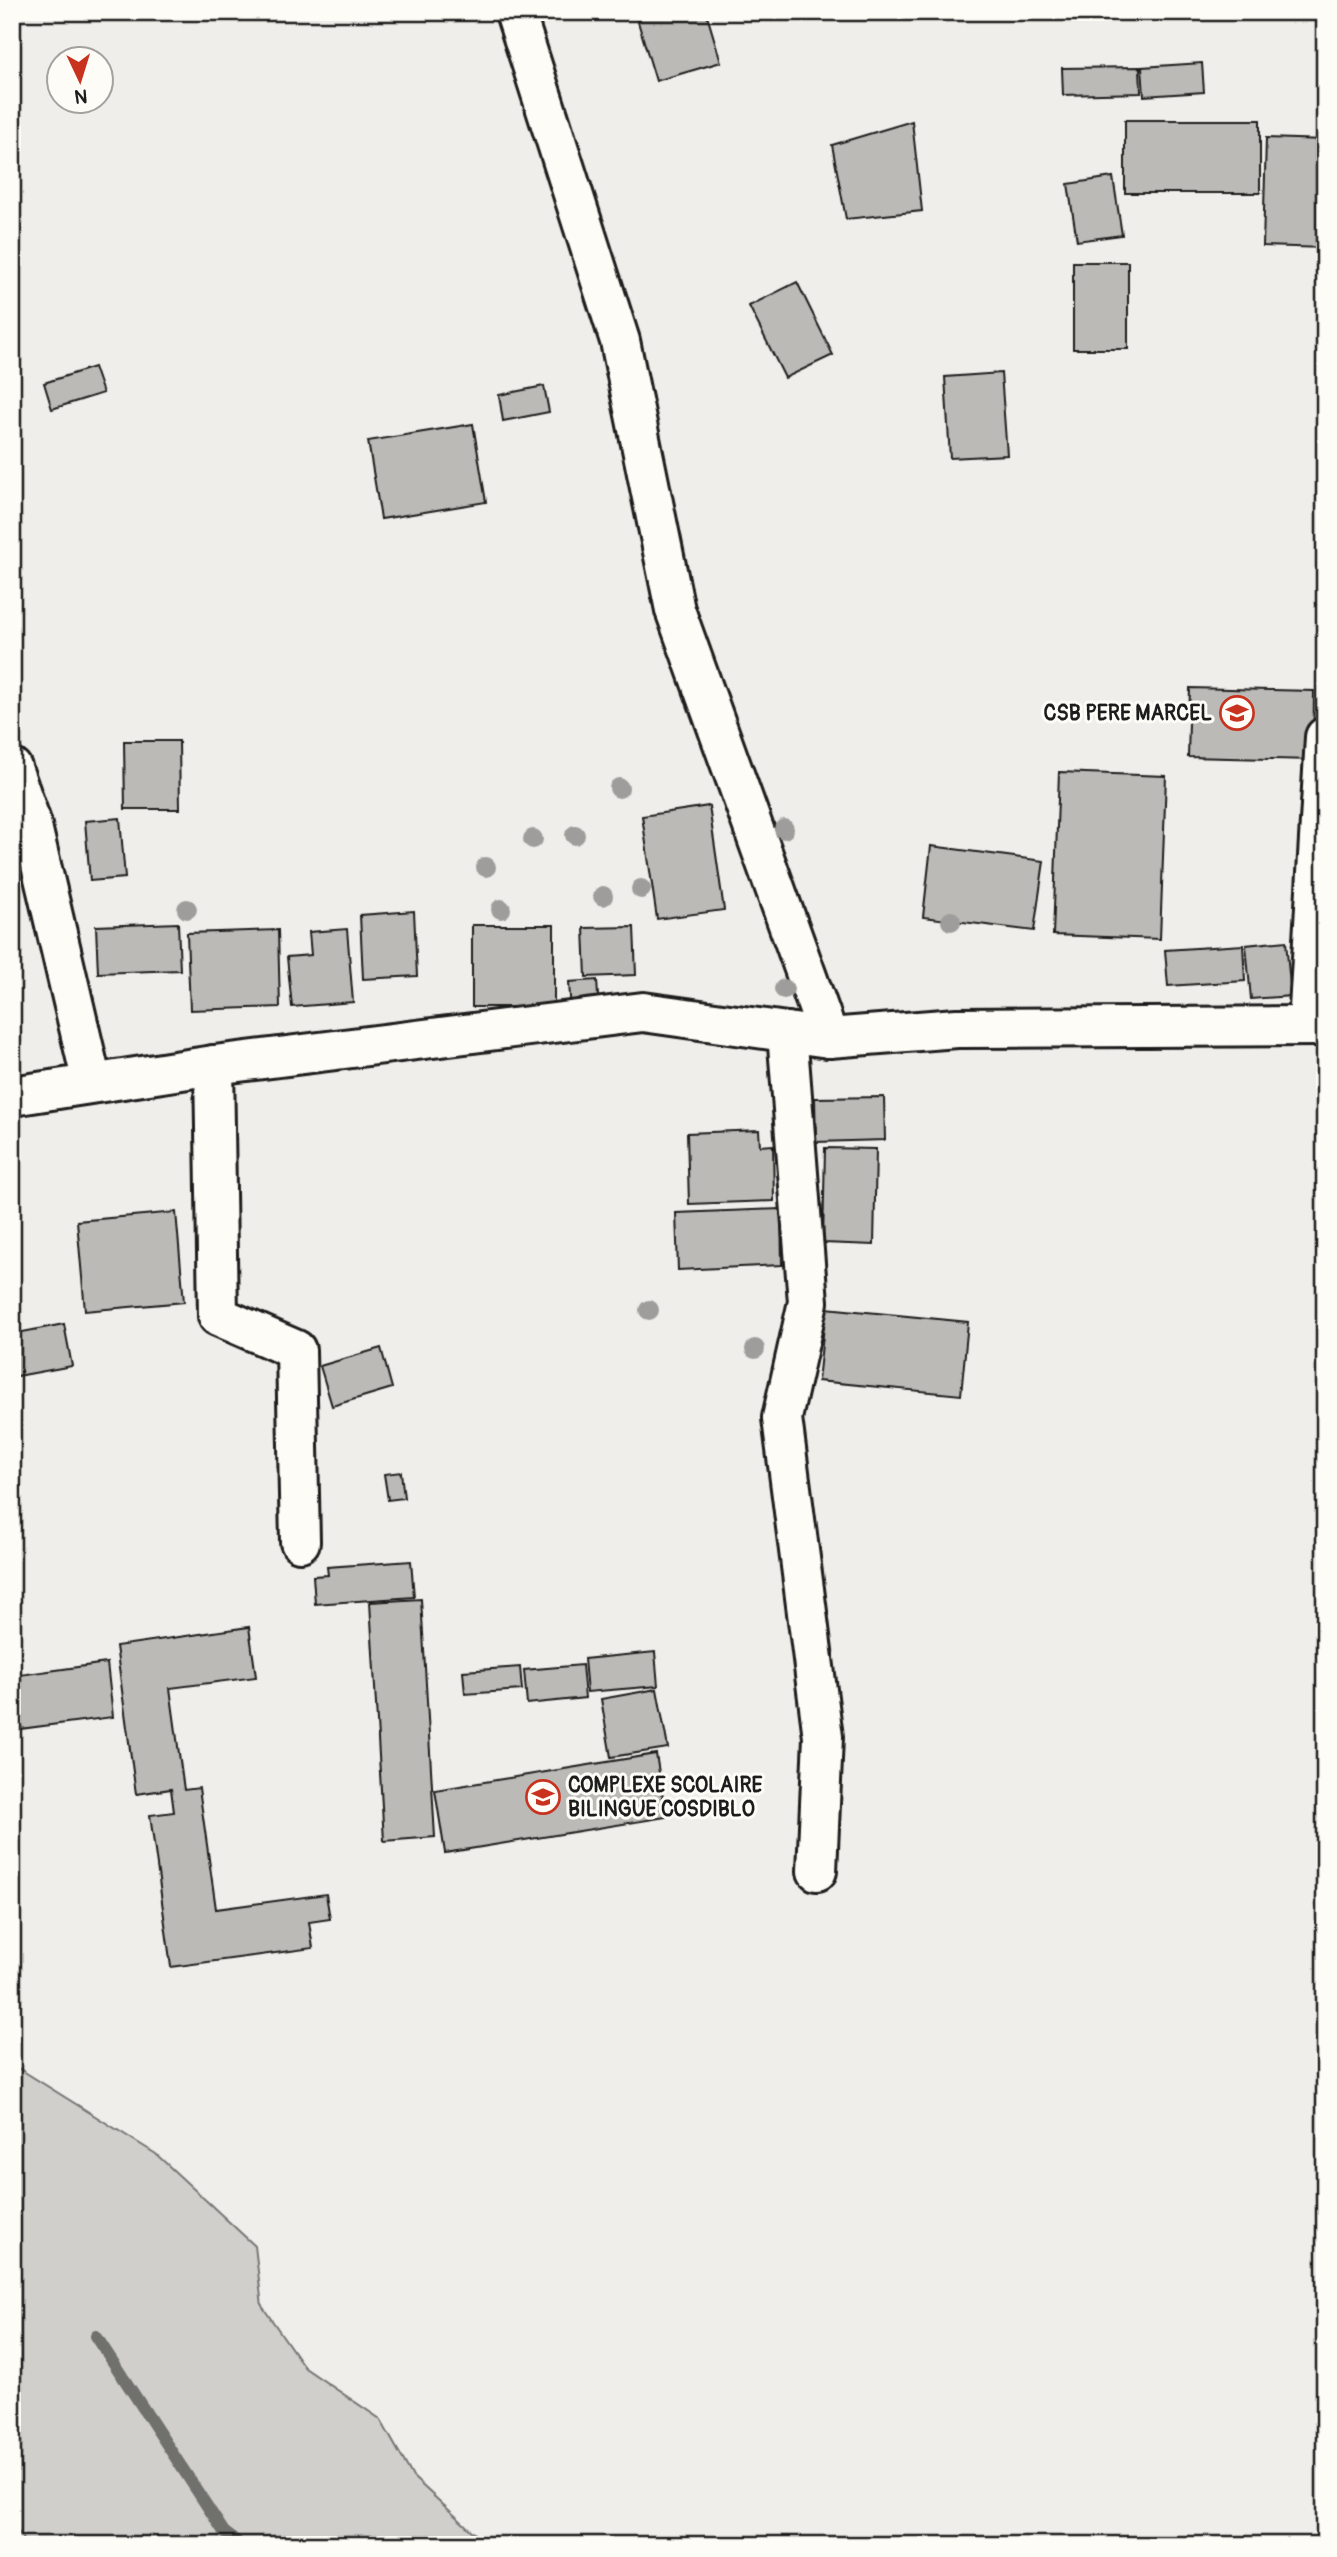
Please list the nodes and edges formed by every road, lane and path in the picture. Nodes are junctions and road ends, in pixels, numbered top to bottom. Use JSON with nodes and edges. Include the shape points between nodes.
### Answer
{"nodes":[{"id":1,"x":515,"y":12,"type":"edge"},
{"id":2,"x":1325,"y":737,"type":"edge"},
{"id":3,"x":12,"y":768,"type":"edge"},
{"id":4,"x":1316,"y":1026,"type":"edge"},
{"id":5,"x":787,"y":1032,"type":"junction"},
{"id":6,"x":829,"y":1038,"type":"junction"},
{"id":7,"x":214,"y":1065,"type":"junction"},
{"id":8,"x":92,"y":1083,"type":"junction"},
{"id":9,"x":12,"y":1096,"type":"edge"},
{"id":10,"x":300,"y":1542,"type":"dead end"},
{"id":11,"x":817,"y":1871,"type":"dead end"}],
"edges":[{"from":1,"to":6,"type":"street","via":[[620,341],[675,610]]},
{"from":2,"to":4,"type":"street"},
{"from":3,"to":8,"type":"street","via":[[32,822]]},
{"from":4,"to":6,"type":"street","via":[[957,1028]]},
{"from":5,"to":6,"type":"street"},
{"from":5,"to":7,"type":"street","via":[[643,1012]]},
{"from":5,"to":11,"type":"street","via":[[808,1302],[782,1419],[823,1737]]},
{"from":7,"to":8,"type":"street"},
{"from":7,"to":10,"type":"street","via":[[218,1316],[296,1350]]},
{"from":8,"to":9,"type":"street"}]}
